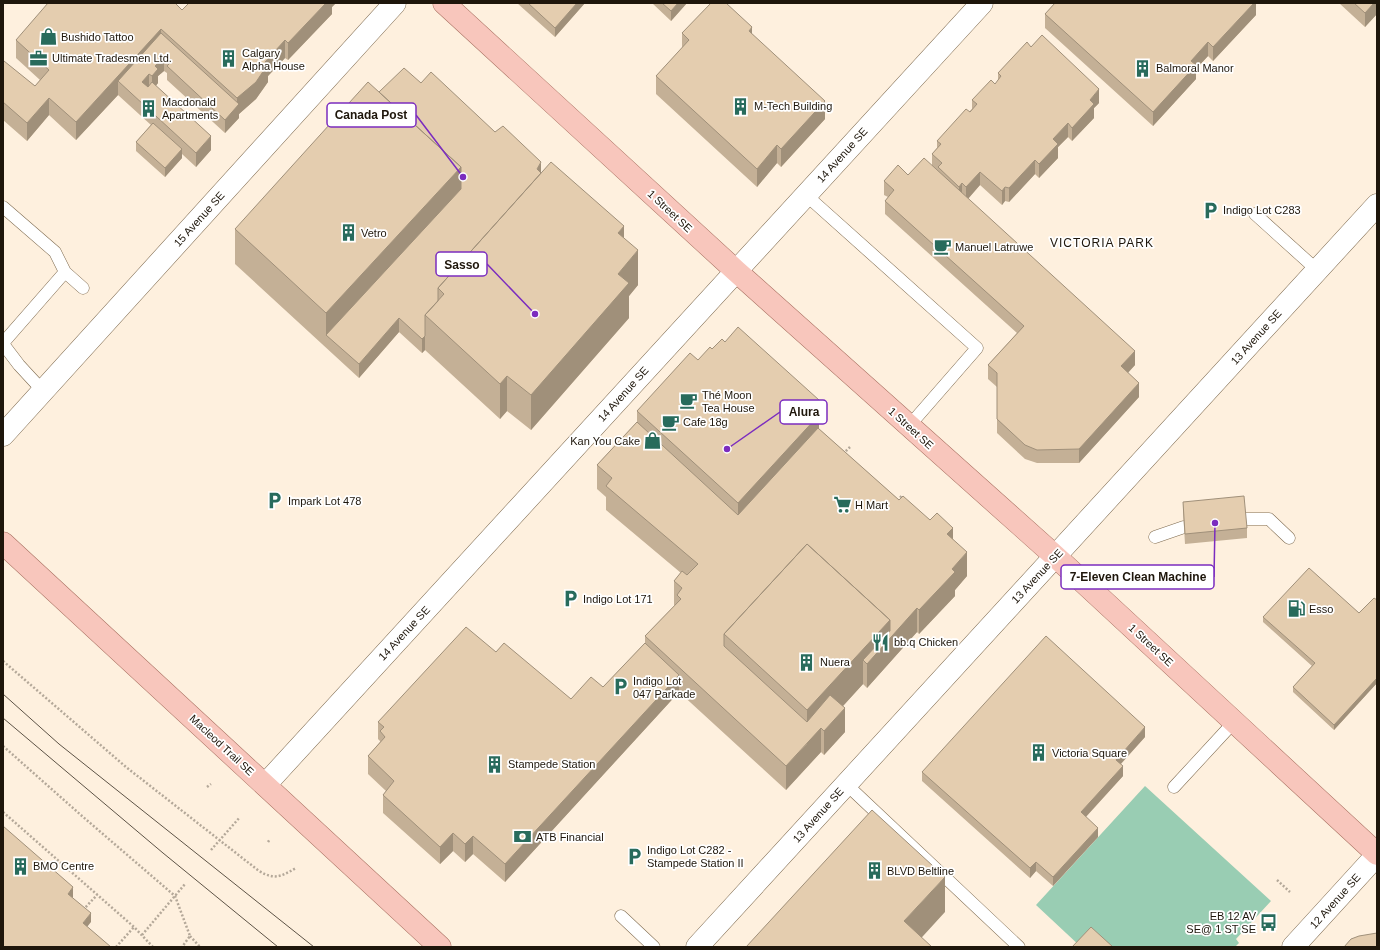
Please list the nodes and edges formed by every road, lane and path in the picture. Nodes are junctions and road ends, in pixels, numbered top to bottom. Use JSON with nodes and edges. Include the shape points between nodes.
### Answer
{"nodes":[{"id":1,"x":396,"y":3,"type":"edge"},
{"id":2,"x":444,"y":3,"type":"edge"},
{"id":3,"x":982,"y":3,"type":"edge"},
{"id":4,"x":806,"y":195,"type":"junction"},
{"id":5,"x":1377,"y":205,"type":"edge"},
{"id":6,"x":3,"y":207,"type":"edge"},
{"id":7,"x":1255,"y":214,"type":"dead end"},
{"id":8,"x":1317,"y":270,"type":"junction"},
{"id":9,"x":736,"y":271,"type":"junction"},
{"id":10,"x":64,"y":272,"type":"junction"},
{"id":11,"x":83,"y":288,"type":"dead end"},
{"id":12,"x":3,"y":344,"type":"edge"},
{"id":13,"x":43,"y":391,"type":"junction"},
{"id":14,"x":909,"y":426,"type":"junction"},
{"id":15,"x":3,"y":435,"type":"edge"},
{"id":16,"x":850,"y":447,"type":"dead end"},
{"id":17,"x":841,"y":456,"type":"edge"},
{"id":18,"x":902,"y":495,"type":"edge"},
{"id":19,"x":894,"y":504,"type":"edge"},
{"id":20,"x":1245,"y":519,"type":"edge"},
{"id":21,"x":1184,"y":527,"type":"edge"},
{"id":22,"x":1155,"y":537,"type":"dead end"},
{"id":23,"x":1289,"y":538,"type":"dead end"},
{"id":24,"x":3,"y":543,"type":"edge"},
{"id":25,"x":1055,"y":556,"type":"junction"},
{"id":26,"x":3,"y":661,"type":"edge"},
{"id":27,"x":1234,"y":722,"type":"junction"},
{"id":28,"x":3,"y":746,"type":"edge"},
{"id":29,"x":211,"y":784,"type":"dead end"},
{"id":30,"x":846,"y":784,"type":"junction"},
{"id":31,"x":265,"y":785,"type":"junction"},
{"id":32,"x":207,"y":787,"type":"dead end"},
{"id":33,"x":1174,"y":787,"type":"dead end"},
{"id":34,"x":3,"y":812,"type":"edge"},
{"id":35,"x":240,"y":817,"type":"dead end"},
{"id":36,"x":270,"y":839,"type":"dead end"},
{"id":37,"x":220,"y":840,"type":"junction"},
{"id":38,"x":268,"y":842,"type":"dead end"},
{"id":39,"x":212,"y":850,"type":"dead end"},
{"id":40,"x":1377,"y":854,"type":"edge"},
{"id":41,"x":296,"y":868,"type":"dead end"},
{"id":42,"x":1277,"y":880,"type":"dead end"},
{"id":43,"x":185,"y":884,"type":"dead end"},
{"id":44,"x":1290,"y":892,"type":"dead end"},
{"id":45,"x":97,"y":895,"type":"junction"},
{"id":46,"x":175,"y":896,"type":"junction"},
{"id":47,"x":80,"y":913,"type":"edge"},
{"id":48,"x":621,"y":916,"type":"dead end"},
{"id":49,"x":134,"y":927,"type":"junction"},
{"id":50,"x":142,"y":935,"type":"junction"},
{"id":51,"x":190,"y":936,"type":"junction"},
{"id":52,"x":116,"y":947,"type":"edge"},
{"id":53,"x":153,"y":947,"type":"edge"},
{"id":54,"x":182,"y":947,"type":"edge"},
{"id":55,"x":200,"y":947,"type":"edge"},
{"id":56,"x":440,"y":947,"type":"edge"},
{"id":57,"x":654,"y":947,"type":"edge"},
{"id":58,"x":697,"y":947,"type":"edge"},
{"id":59,"x":1019,"y":947,"type":"edge"},
{"id":60,"x":1293,"y":947,"type":"edge"}],
"edges":[{"from":1,"to":13,"type":"street","name":"15 Avenue SE"},
{"from":2,"to":9,"type":"main road","name":"1 Street SE"},
{"from":3,"to":4,"type":"street","name":"14 Avenue SE"},
{"from":4,"to":9,"type":"street","name":"14 Avenue SE"},
{"from":4,"to":14,"type":"lane","via":[[977,348]]},
{"from":5,"to":8,"type":"street","name":"13 Avenue SE"},
{"from":6,"to":10,"type":"lane","via":[[56,252]]},
{"from":7,"to":8,"type":"lane"},
{"from":8,"to":25,"type":"street","name":"13 Avenue SE"},
{"from":9,"to":14,"type":"main road","name":"1 Street SE"},
{"from":9,"to":31,"type":"street","name":"14 Avenue SE"},
{"from":10,"to":11,"type":"lane"},
{"from":10,"to":12,"type":"lane"},
{"from":12,"to":13,"type":"lane","via":[[19,366]]},
{"from":13,"to":15,"type":"street","name":"15 Avenue SE"},
{"from":14,"to":25,"type":"main road","name":"1 Street SE"},
{"from":16,"to":17,"type":"path"},
{"from":18,"to":19,"type":"path"},
{"from":20,"to":23,"type":"lane","via":[[1269,519]]},
{"from":21,"to":22,"type":"lane"},
{"from":24,"to":31,"type":"main road","name":"Macleod Trail SE"},
{"from":25,"to":27,"type":"main road","name":"1 Street SE"},
{"from":25,"to":30,"type":"street","name":"13 Avenue SE"},
{"from":26,"to":37,"type":"path","via":[[126,767]]},
{"from":27,"to":33,"type":"lane"},
{"from":27,"to":40,"type":"main road","name":"1 Street SE"},
{"from":28,"to":46,"type":"path"},
{"from":29,"to":32,"type":"path"},
{"from":30,"to":58,"type":"street","name":"13 Avenue SE"},
{"from":30,"to":59,"type":"lane"},
{"from":31,"to":56,"type":"main road","name":"Macleod Trail SE"},
{"from":34,"to":45,"type":"path"},
{"from":35,"to":37,"type":"path"},
{"from":36,"to":38,"type":"path"},
{"from":37,"to":39,"type":"path"},
{"from":37,"to":41,"type":"path","via":[[269,877],[283,876]]},
{"from":40,"to":60,"type":"street","name":"12 Avenue SE"},
{"from":42,"to":44,"type":"path"},
{"from":43,"to":46,"type":"path"},
{"from":45,"to":47,"type":"path"},
{"from":45,"to":49,"type":"path"},
{"from":46,"to":50,"type":"path"},
{"from":46,"to":51,"type":"path"},
{"from":48,"to":57,"type":"lane"},
{"from":49,"to":50,"type":"path"},
{"from":49,"to":52,"type":"path"},
{"from":50,"to":53,"type":"path"},
{"from":51,"to":54,"type":"path"},
{"from":51,"to":55,"type":"path"}]}
